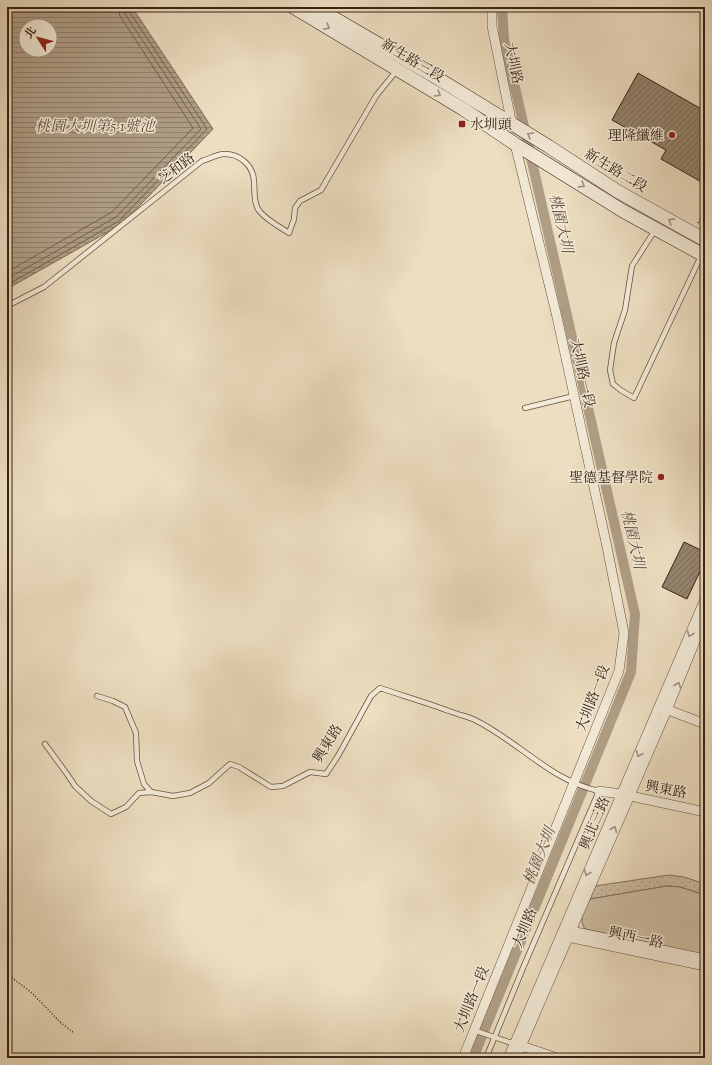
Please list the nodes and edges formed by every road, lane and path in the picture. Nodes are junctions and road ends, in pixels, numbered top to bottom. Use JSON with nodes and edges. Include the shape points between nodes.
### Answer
{"nodes":[{"id":1,"x":293,"y":7,"type":"edge"},
{"id":2,"x":316,"y":7,"type":"edge"},
{"id":3,"x":492,"y":7,"type":"edge"},
{"id":4,"x":397,"y":69,"type":"junction"},
{"id":5,"x":512,"y":125,"type":"junction"},
{"id":6,"x":516,"y":144,"type":"junction"},
{"id":7,"x":705,"y":211,"type":"edge"},
{"id":8,"x":655,"y":228,"type":"junction"},
{"id":9,"x":692,"y":233,"type":"junction"},
{"id":10,"x":705,"y":240,"type":"edge"},
{"id":11,"x":703,"y":255,"type":"edge"},
{"id":12,"x":7,"y":306,"type":"edge"},
{"id":13,"x":574,"y":396,"type":"junction"},
{"id":14,"x":525,"y":408,"type":"dead end"},
{"id":15,"x":705,"y":598,"type":"edge"},
{"id":16,"x":705,"y":617,"type":"edge"},
{"id":17,"x":97,"y":696,"type":"dead end"},
{"id":18,"x":664,"y":708,"type":"junction"},
{"id":19,"x":705,"y":724,"type":"edge"},
{"id":20,"x":45,"y":744,"type":"dead end"},
{"id":21,"x":574,"y":783,"type":"junction"},
{"id":22,"x":596,"y":791,"type":"junction"},
{"id":23,"x":152,"y":792,"type":"junction"},
{"id":24,"x":625,"y":795,"type":"junction"},
{"id":25,"x":705,"y":812,"type":"edge"},
{"id":26,"x":567,"y":933,"type":"junction"},
{"id":27,"x":705,"y":959,"type":"edge"},
{"id":28,"x":705,"y":966,"type":"edge"},
{"id":29,"x":7,"y":974,"type":"edge"},
{"id":30,"x":474,"y":1030,"type":"junction"},
{"id":31,"x":74,"y":1033,"type":"dead end"},
{"id":32,"x":495,"y":1037,"type":"junction"},
{"id":33,"x":518,"y":1045,"type":"junction"},
{"id":34,"x":463,"y":1058,"type":"edge"},
{"id":35,"x":486,"y":1058,"type":"edge"},
{"id":36,"x":508,"y":1058,"type":"edge"},
{"id":37,"x":516,"y":1058,"type":"edge"},
{"id":38,"x":557,"y":1058,"type":"edge"}],
"edges":[{"from":1,"to":4,"type":"main road","name":"新生路三段","one_way":true},
{"from":2,"to":5,"type":"main road","name":"新生路三段"},
{"from":3,"to":5,"type":"street","name":"大圳路","via":[[492,26]]},
{"from":4,"to":6,"type":"main road","name":"新生路三段","one_way":true},
{"from":4,"to":12,"type":"lane","name":"芝和路","via":[[376,96],[321,190],[300,201],[295,208],[289,233],[258,210],[254,198],[254,179],[247,163],[239,157],[223,154],[202,160],[44,286]]},
{"from":9,"to":5,"type":"main road","name":"新生路二段","one_way":true,"via":[[617,191]]},
{"from":6,"to":8,"type":"main road","one_way":true,"via":[[623,211]]},
{"from":6,"to":13,"type":"street","name":"大圳路一段"},
{"from":7,"to":9,"type":"path"},
{"from":8,"to":11,"type":"main road"},
{"from":8,"to":11,"type":"lane","via":[[632,266],[626,310],[614,343],[610,370],[613,384],[634,398]]},
{"from":9,"to":10,"type":"main road","name":"新生路二段"},
{"from":13,"to":14,"type":"lane"},
{"from":13,"to":21,"type":"street","name":"大圳路一段","via":[[624,633],[619,671]]},
{"from":15,"to":18,"type":"street","one_way":true},
{"from":18,"to":16,"type":"street","one_way":true},
{"from":17,"to":23,"type":"lane","via":[[125,707],[136,733],[137,761],[144,784]]},
{"from":18,"to":19,"type":"street"},
{"from":18,"to":24,"type":"street"},
{"from":20,"to":23,"type":"lane","name":"興東路","via":[[74,786],[111,814],[126,807],[139,793]]},
{"from":21,"to":22,"type":"lane"},
{"from":21,"to":23,"type":"lane","name":"興東路","via":[[547,769],[505,737],[474,720],[380,688],[371,696],[326,774],[310,772],[284,786],[270,787],[230,764],[209,783],[190,792],[173,796]]},
{"from":21,"to":30,"type":"street","name":"大圳路一段"},
{"from":22,"to":24,"type":"street","name":"興東路"},
{"from":22,"to":32,"type":"lane","name":"大圳路"},
{"from":24,"to":25,"type":"street","name":"興東路"},
{"from":24,"to":26,"type":"street"},
{"from":26,"to":27,"type":"street"},
{"from":26,"to":28,"type":"street","name":"興西一路"},
{"from":26,"to":33,"type":"street"},
{"from":29,"to":31,"type":"path"},
{"from":30,"to":32,"type":"lane"},
{"from":30,"to":34,"type":"street","name":"大圳路一段"},
{"from":32,"to":33,"type":"lane"},
{"from":32,"to":35,"type":"lane","name":"大圳路"},
{"from":33,"to":36,"type":"street"},
{"from":33,"to":37,"type":"street"},
{"from":33,"to":38,"type":"street"}]}
